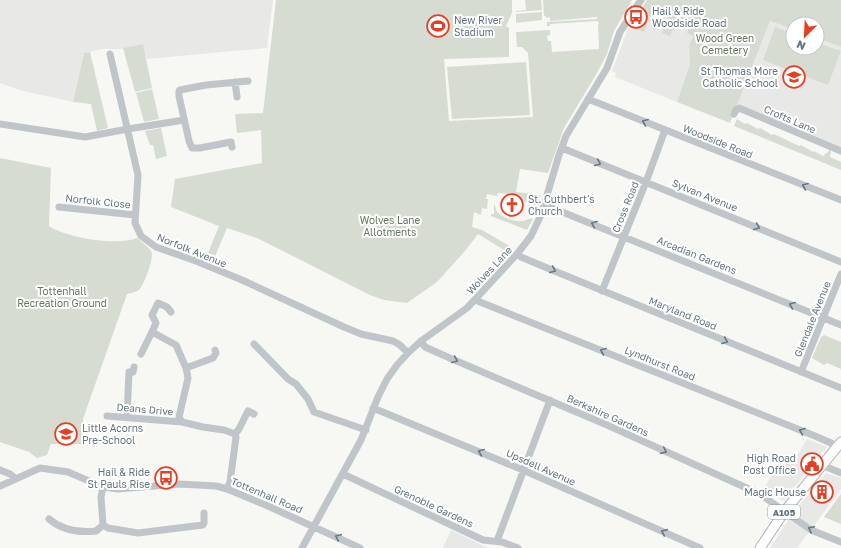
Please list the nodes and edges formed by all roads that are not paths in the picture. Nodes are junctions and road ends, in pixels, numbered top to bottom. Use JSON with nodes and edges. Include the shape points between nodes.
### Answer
{"nodes":[{"id":1,"x":640,"y":0,"type":"edge"},
{"id":2,"x":110,"y":54,"type":"dead end"},
{"id":3,"x":248,"y":81,"type":"dead end"},
{"id":4,"x":235,"y":82,"type":"junction"},
{"id":5,"x":237,"y":97,"type":"dead end"},
{"id":6,"x":588,"y":99,"type":"junction"},
{"id":7,"x":734,"y":114,"type":"dead end"},
{"id":8,"x":184,"y":120,"type":"junction"},
{"id":9,"x":0,"y":124,"type":"edge"},
{"id":10,"x":128,"y":129,"type":"junction"},
{"id":11,"x":665,"y":130,"type":"junction"},
{"id":12,"x":232,"y":146,"type":"dead end"},
{"id":13,"x":562,"y":148,"type":"junction"},
{"id":14,"x":841,"y":151,"type":"edge"},
{"id":15,"x":646,"y":182,"type":"junction"},
{"id":16,"x":841,"y":200,"type":"edge"},
{"id":17,"x":545,"y":204,"type":"junction"},
{"id":18,"x":59,"y":207,"type":"dead end"},
{"id":19,"x":135,"y":215,"type":"junction"},
{"id":20,"x":624,"y":237,"type":"junction"},
{"id":21,"x":517,"y":254,"type":"junction"},
{"id":22,"x":841,"y":262,"type":"edge"},
{"id":23,"x":841,"y":274,"type":"edge"},
{"id":24,"x":602,"y":291,"type":"junction"},
{"id":25,"x":475,"y":300,"type":"junction"},
{"id":26,"x":171,"y":312,"type":"dead end"},
{"id":27,"x":823,"y":317,"type":"junction"},
{"id":28,"x":841,"y":325,"type":"edge"},
{"id":29,"x":152,"y":332,"type":"junction"},
{"id":30,"x":421,"y":342,"type":"junction"},
{"id":31,"x":254,"y":344,"type":"dead end"},
{"id":32,"x":215,"y":350,"type":"dead end"},
{"id":33,"x":408,"y":353,"type":"junction"},
{"id":34,"x":141,"y":354,"type":"dead end"},
{"id":35,"x":134,"y":367,"type":"dead end"},
{"id":36,"x":186,"y":368,"type":"junction"},
{"id":37,"x":801,"y":372,"type":"junction"},
{"id":38,"x":841,"y":388,"type":"edge"},
{"id":39,"x":550,"y":400,"type":"junction"},
{"id":40,"x":373,"y":408,"type":"junction"},
{"id":41,"x":254,"y":414,"type":"dead end"},
{"id":42,"x":107,"y":416,"type":"dead end"},
{"id":43,"x":127,"y":417,"type":"junction"},
{"id":44,"x":182,"y":422,"type":"junction"},
{"id":45,"x":366,"y":430,"type":"junction"},
{"id":46,"x":235,"y":434,"type":"junction"},
{"id":47,"x":839,"y":445,"type":"edge"},
{"id":48,"x":822,"y":465,"type":"junction"},
{"id":49,"x":0,"y":470,"type":"edge"},
{"id":50,"x":523,"y":470,"type":"junction"},
{"id":51,"x":841,"y":473,"type":"edge"},
{"id":52,"x":343,"y":474,"type":"junction"},
{"id":53,"x":16,"y":479,"type":"junction"},
{"id":54,"x":0,"y":486,"type":"edge"},
{"id":55,"x":104,"y":486,"type":"junction"},
{"id":56,"x":227,"y":489,"type":"junction"},
{"id":57,"x":784,"y":512,"type":"junction"},
{"id":58,"x":204,"y":513,"type":"dead end"},
{"id":59,"x":49,"y":518,"type":"dead end"},
{"id":60,"x":315,"y":526,"type":"junction"},
{"id":61,"x":104,"y":527,"type":"junction"},
{"id":62,"x":498,"y":541,"type":"junction"},
{"id":63,"x":841,"y":542,"type":"edge"},
{"id":64,"x":302,"y":548,"type":"edge"},
{"id":65,"x":360,"y":548,"type":"edge"},
{"id":66,"x":518,"y":548,"type":"edge"},
{"id":67,"x":700,"y":548,"type":"edge"},
{"id":68,"x":760,"y":548,"type":"edge"}],
"edges":[{"from":1,"to":6,"type":"street","name":"Wolves Lane","via":[[620,32],[607,68]]},
{"from":2,"to":10,"type":"street","name":"Norfolk Avenue"},
{"from":3,"to":4,"type":"street"},
{"from":4,"to":5,"type":"street"},
{"from":4,"to":8,"type":"street","via":[[180,90],[178,93]]},
{"from":11,"to":6,"type":"street","name":"Woodside Road","one_way":true},
{"from":6,"to":13,"type":"street","name":"Wolves Lane","via":[[570,128]]},
{"from":7,"to":14,"type":"street","name":"Crofts Lane","via":[[739,108]]},
{"from":8,"to":10,"type":"street"},
{"from":8,"to":12,"type":"street","via":[[192,148],[231,142]]},
{"from":9,"to":10,"type":"street","via":[[85,137]]},
{"from":10,"to":19,"type":"street","name":"Norfolk Avenue","via":[[138,176]]},
{"from":11,"to":15,"type":"street","name":"Cross Road"},
{"from":16,"to":11,"type":"street","name":"Woodside Road","one_way":true},
{"from":13,"to":15,"type":"street","name":"Sylvan Avenue","one_way":true},
{"from":13,"to":17,"type":"street","name":"Wolves Lane"},
{"from":15,"to":20,"type":"street","name":"Cross Road"},
{"from":15,"to":22,"type":"street","name":"Sylvan Avenue","one_way":true},
{"from":20,"to":17,"type":"street","name":"Arcadian Gardens","one_way":true},
{"from":17,"to":21,"type":"street","name":"Wolves Lane","via":[[535,230]]},
{"from":18,"to":19,"type":"street","name":"Norfolk Close"},
{"from":19,"to":33,"type":"street","name":"Norfolk Avenue","via":[[138,232],[156,247],[242,280],[361,334],[393,341]]},
{"from":20,"to":24,"type":"street","name":"Cross Road"},
{"from":27,"to":20,"type":"street","name":"Arcadian Gardens","one_way":true},
{"from":21,"to":24,"type":"street","name":"Maryland Road","one_way":true},
{"from":21,"to":25,"type":"street","name":"Wolves Lane"},
{"from":23,"to":27,"type":"street","name":"Glendale Avenue"},
{"from":24,"to":37,"type":"street","name":"Maryland Road","one_way":true},
{"from":25,"to":30,"type":"street","name":"Wolves Lane"},
{"from":47,"to":25,"type":"street","name":"Lyndhurst Road","one_way":true},
{"from":26,"to":29,"type":"street","via":[[158,303],[152,315],[156,323]]},
{"from":27,"to":28,"type":"street","name":"Arcadian Gardens"},
{"from":27,"to":37,"type":"street","name":"Glendale Avenue"},
{"from":29,"to":34,"type":"street"},
{"from":29,"to":36,"type":"street","via":[[176,345]]},
{"from":30,"to":33,"type":"street","name":"Wolves Lane"},
{"from":30,"to":39,"type":"street","name":"Berkshire Gardens","one_way":true,"via":[[425,347]]},
{"from":31,"to":45,"type":"street","via":[[296,384],[314,412]]},
{"from":32,"to":36,"type":"street","via":[[213,358]]},
{"from":33,"to":40,"type":"street","name":"Wolves Lane","via":[[387,379]]},
{"from":35,"to":43,"type":"street","via":[[133,372],[129,372]]},
{"from":36,"to":44,"type":"street","via":[[188,378],[179,417]]},
{"from":37,"to":38,"type":"street","name":"Maryland Road"},
{"from":39,"to":50,"type":"street"},
{"from":39,"to":57,"type":"street","name":"Berkshire Gardens","one_way":true,"via":[[760,494]]},
{"from":40,"to":45,"type":"street","name":"Wolves Lane"},
{"from":50,"to":40,"type":"street","name":"Upsdell Avenue","one_way":true},
{"from":41,"to":46,"type":"street","via":[[248,411]]},
{"from":42,"to":43,"type":"street","name":"Deans Drive"},
{"from":43,"to":44,"type":"street","name":"Deans Drive"},
{"from":44,"to":46,"type":"street","name":"Deans Drive"},
{"from":45,"to":52,"type":"street","name":"Wolves Lane"},
{"from":46,"to":56,"type":"street"},
{"from":47,"to":48,"type":"main road","number":"A105"},
{"from":48,"to":51,"type":"street"},
{"from":48,"to":57,"type":"main road","number":"A105"},
{"from":49,"to":53,"type":"street"},
{"from":50,"to":62,"type":"street"},
{"from":67,"to":50,"type":"street","name":"Upsdell Avenue","one_way":true},
{"from":52,"to":60,"type":"street","name":"Wolves Lane"},
{"from":52,"to":62,"type":"street","name":"Grenoble Gardens","via":[[483,540]]},
{"from":53,"to":54,"type":"street","name":"Tottenhall Road"},
{"from":53,"to":55,"type":"street","name":"Tottenhall Road","via":[[40,468],[54,469]]},
{"from":55,"to":56,"type":"street","name":"Tottenhall Road","via":[[131,489],[179,484]]},
{"from":55,"to":61,"type":"street","via":[[101,497]]},
{"from":56,"to":60,"type":"street","name":"Tottenhall Road"},
{"from":63,"to":57,"type":"street","name":"Berkshire Gardens","one_way":true,"via":[[811,530]]},
{"from":57,"to":68,"type":"main road","number":"A105"},
{"from":58,"to":61,"type":"street","via":[[203,525],[138,533]]},
{"from":59,"to":61,"type":"street","via":[[62,528],[78,532],[96,532]]},
{"from":60,"to":64,"type":"street","name":"Wolves Lane"},
{"from":65,"to":60,"type":"street","name":"Tottenhall Road","one_way":true},
{"from":62,"to":66,"type":"street","name":"Grenoble Gardens"}]}
